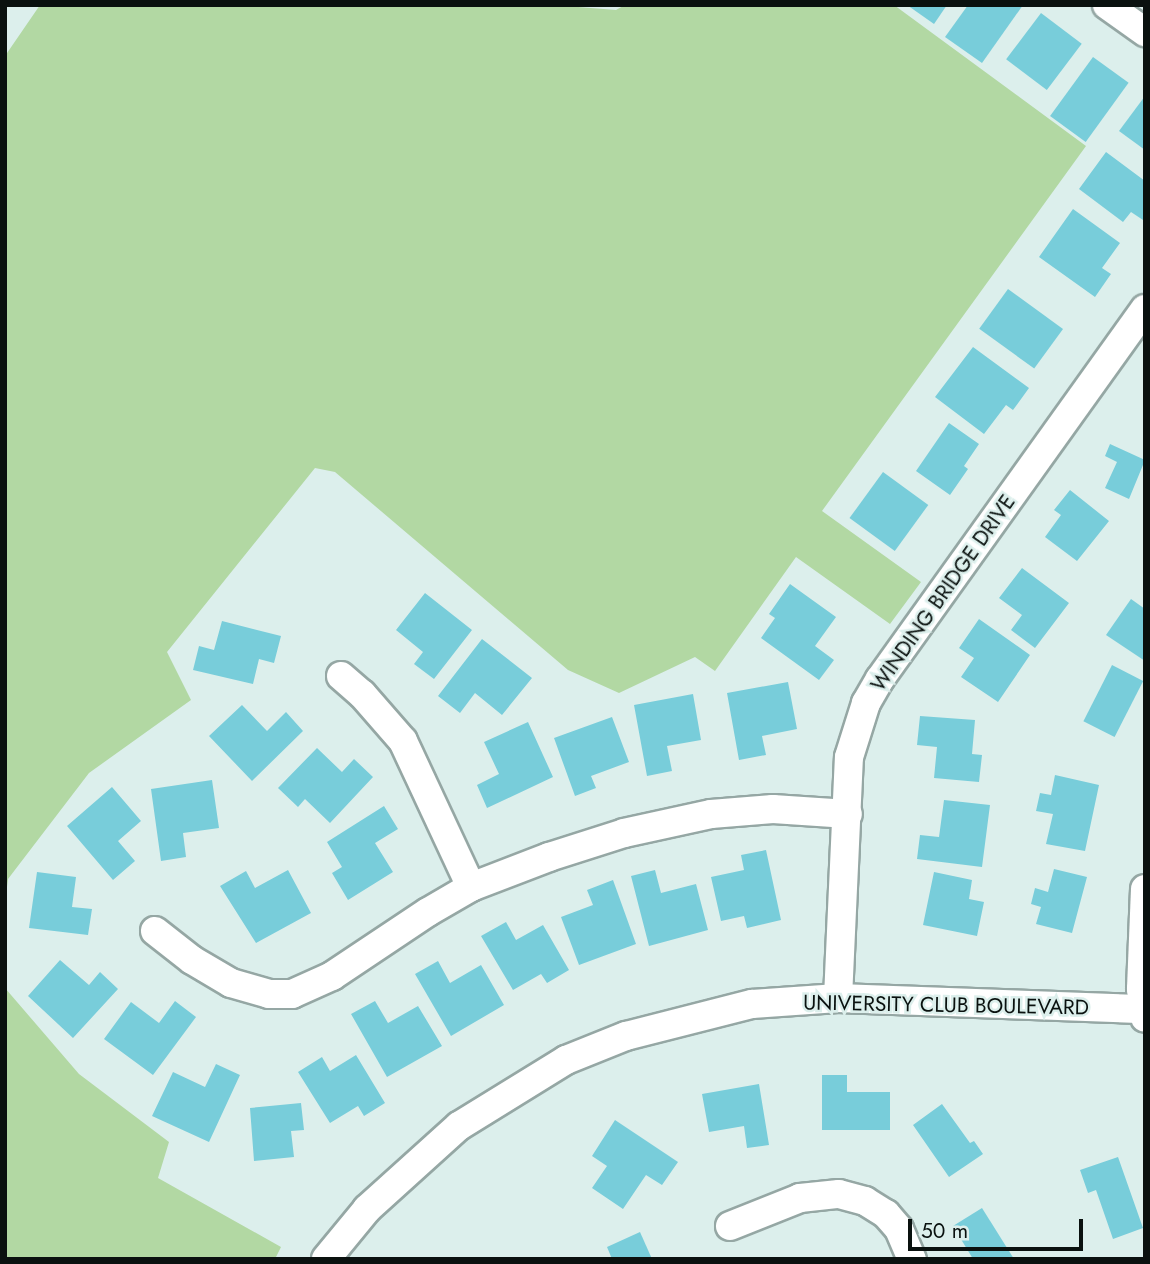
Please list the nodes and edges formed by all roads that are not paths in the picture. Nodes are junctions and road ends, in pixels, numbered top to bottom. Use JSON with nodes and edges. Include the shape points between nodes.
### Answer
{"nodes":[{"id":1,"x":1107,"y":5,"type":"edge"},
{"id":2,"x":1145,"y":32,"type":"edge"},
{"id":3,"x":1145,"y":309,"type":"edge"},
{"id":4,"x":341,"y":676,"type":"dead end"},
{"id":5,"x":848,"y":814,"type":"junction"},
{"id":6,"x":471,"y":887,"type":"junction"},
{"id":7,"x":1145,"y":889,"type":"edge"},
{"id":8,"x":155,"y":931,"type":"dead end"},
{"id":9,"x":838,"y":998,"type":"junction"},
{"id":10,"x":1144,"y":1012,"type":"edge"},
{"id":11,"x":730,"y":1226,"type":"dead end"},
{"id":12,"x":326,"y":1259,"type":"edge"},
{"id":13,"x":912,"y":1259,"type":"edge"}],
"edges":[{"from":1,"to":2,"type":"street"},
{"from":3,"to":5,"type":"street","name":"WINDING BRIDGE DRIVE","via":[[880,679],[859,720],[849,757]]},
{"from":4,"to":6,"type":"street","via":[[402,741]]},
{"from":5,"to":6,"type":"street","via":[[772,809],[711,814],[624,833]]},
{"from":5,"to":9,"type":"street","name":"WINDING BRIDGE DRIVE"},
{"from":6,"to":8,"type":"street","via":[[332,976],[292,994],[269,994],[231,983]]},
{"from":7,"to":10,"type":"street"},
{"from":9,"to":10,"type":"street","name":"UNIVERSITY CLUB BOULEVARD"},
{"from":9,"to":12,"type":"street","name":"UNIVERSITY CLUB BOULEVARD","via":[[752,1004],[678,1020],[566,1060],[459,1126],[367,1209]]},
{"from":11,"to":13,"type":"street","via":[[800,1198],[839,1194],[886,1214],[899,1229]]}]}
